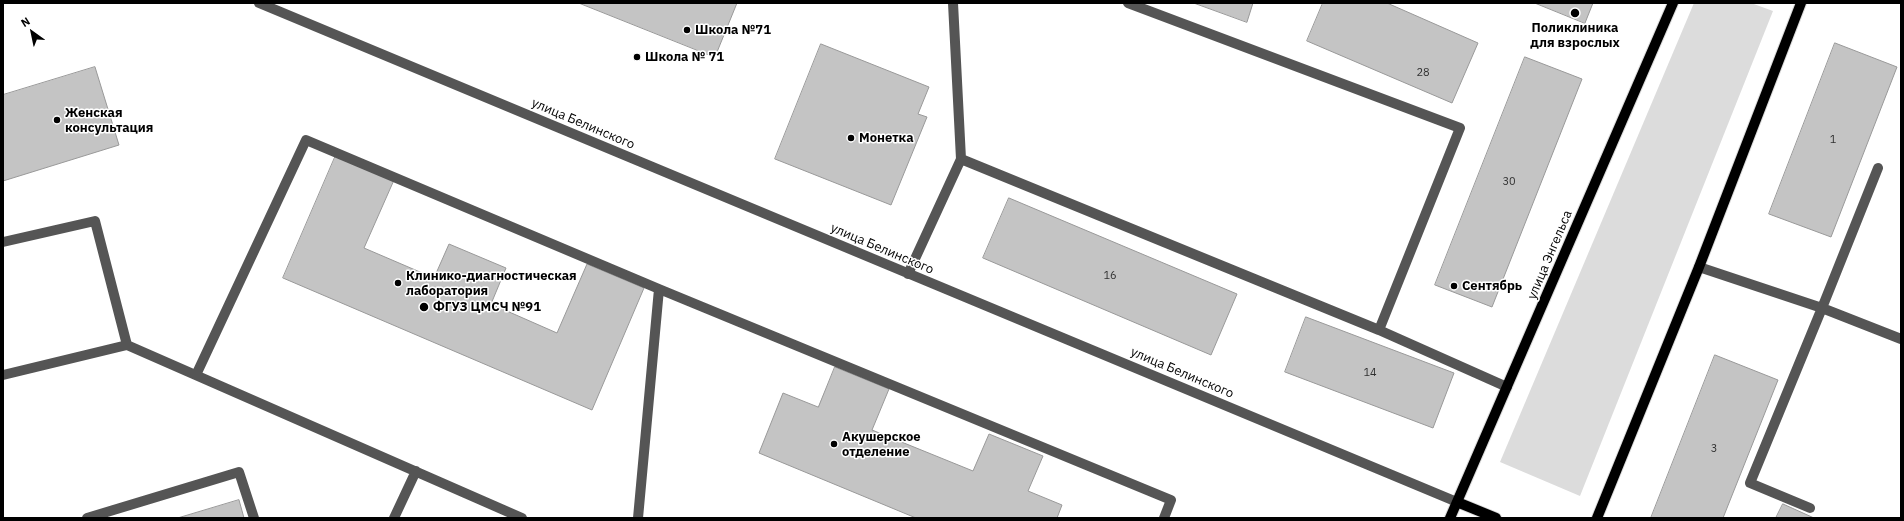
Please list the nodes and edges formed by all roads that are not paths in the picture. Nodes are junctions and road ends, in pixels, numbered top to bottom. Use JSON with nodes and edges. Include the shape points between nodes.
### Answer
{"nodes":[{"id":1,"x":259,"y":3,"type":"edge"},
{"id":2,"x":953,"y":3,"type":"edge"},
{"id":3,"x":1128,"y":3,"type":"edge"},
{"id":4,"x":1673,"y":3,"type":"edge"},
{"id":5,"x":1801,"y":3,"type":"edge"},
{"id":6,"x":961,"y":159,"type":"junction"},
{"id":7,"x":1878,"y":168,"type":"dead end"},
{"id":8,"x":3,"y":242,"type":"edge"},
{"id":9,"x":1699,"y":267,"type":"junction"},
{"id":10,"x":908,"y":274,"type":"junction"},
{"id":11,"x":659,"y":289,"type":"junction"},
{"id":12,"x":1822,"y":308,"type":"junction"},
{"id":13,"x":1379,"y":330,"type":"junction"},
{"id":14,"x":1901,"y":339,"type":"edge"},
{"id":15,"x":127,"y":346,"type":"junction"},
{"id":16,"x":3,"y":375,"type":"edge"},
{"id":17,"x":196,"y":375,"type":"junction"},
{"id":18,"x":1507,"y":387,"type":"junction"},
{"id":19,"x":416,"y":471,"type":"junction"},
{"id":20,"x":1457,"y":502,"type":"junction"},
{"id":21,"x":1810,"y":508,"type":"dead end"},
{"id":22,"x":88,"y":518,"type":"edge"},
{"id":23,"x":254,"y":518,"type":"edge"},
{"id":24,"x":394,"y":518,"type":"edge"},
{"id":25,"x":522,"y":518,"type":"edge"},
{"id":26,"x":638,"y":518,"type":"edge"},
{"id":27,"x":1164,"y":518,"type":"edge"},
{"id":28,"x":1450,"y":518,"type":"edge"},
{"id":29,"x":1496,"y":518,"type":"edge"},
{"id":30,"x":1597,"y":518,"type":"edge"}],
"edges":[{"from":1,"to":10,"type":"street","name":"улица Белинского"},
{"from":2,"to":6,"type":"street"},
{"from":3,"to":13,"type":"street","via":[[1460,128]]},
{"from":4,"to":18,"type":"main road","name":"улица Энгельса"},
{"from":5,"to":9,"type":"main road"},
{"from":6,"to":10,"type":"street"},
{"from":6,"to":13,"type":"street"},
{"from":7,"to":12,"type":"street"},
{"from":8,"to":15,"type":"street","via":[[95,221]]},
{"from":9,"to":12,"type":"street"},
{"from":9,"to":30,"type":"main road"},
{"from":10,"to":20,"type":"street","name":"улица Белинского"},
{"from":11,"to":17,"type":"street","via":[[306,140]]},
{"from":11,"to":26,"type":"street"},
{"from":11,"to":27,"type":"street","via":[[1171,500]]},
{"from":12,"to":14,"type":"street"},
{"from":12,"to":21,"type":"street","via":[[1750,484]]},
{"from":13,"to":18,"type":"street"},
{"from":15,"to":16,"type":"street"},
{"from":15,"to":17,"type":"street"},
{"from":17,"to":19,"type":"street"},
{"from":18,"to":20,"type":"main road","name":"улица Энгельса"},
{"from":19,"to":24,"type":"street"},
{"from":19,"to":25,"type":"street"},
{"from":20,"to":28,"type":"main road","name":"улица Энгельса"},
{"from":20,"to":29,"type":"main road","name":"улица Белинского"},
{"from":22,"to":23,"type":"street","via":[[239,472]]}]}
